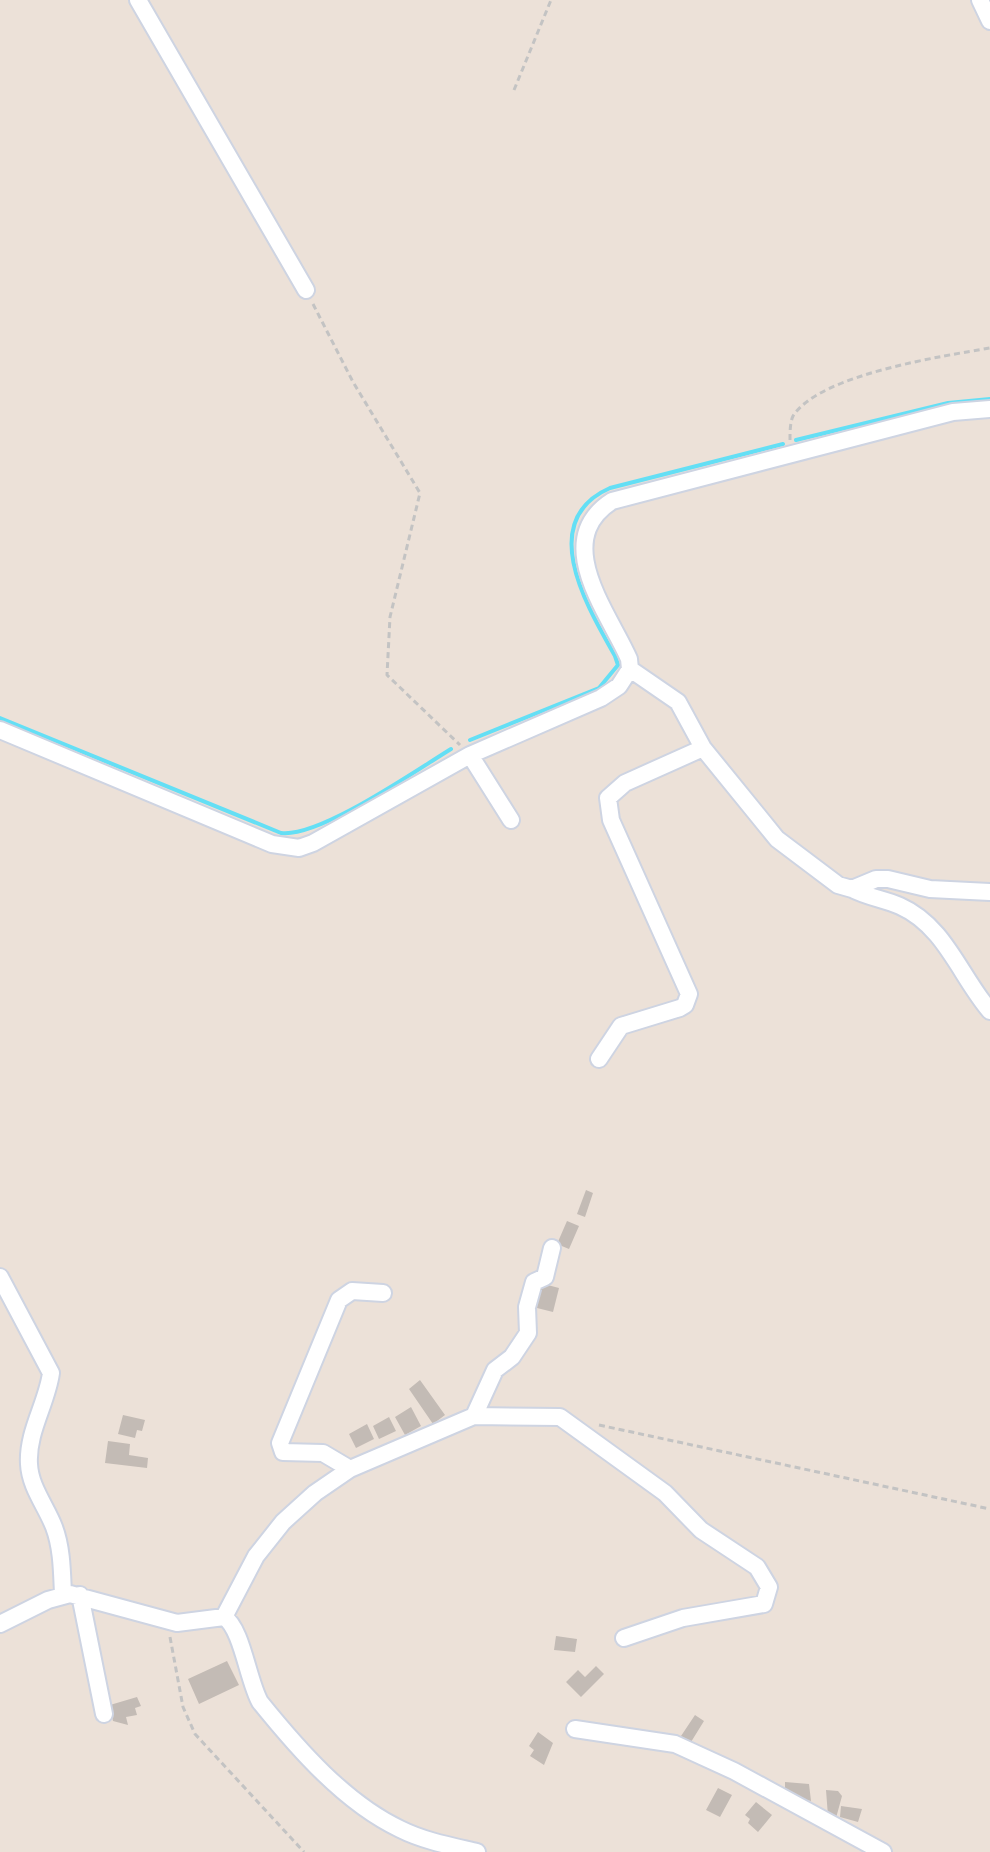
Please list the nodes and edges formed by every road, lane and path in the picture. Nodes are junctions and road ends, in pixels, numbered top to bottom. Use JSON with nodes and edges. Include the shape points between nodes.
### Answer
{"nodes":[{"id":1,"x":138,"y":0,"type":"edge"},
{"id":2,"x":551,"y":0,"type":"edge"},
{"id":3,"x":980,"y":0,"type":"edge"},
{"id":4,"x":990,"y":21,"type":"edge"},
{"id":5,"x":514,"y":90,"type":"dead end"},
{"id":6,"x":306,"y":290,"type":"joint"},
{"id":7,"x":990,"y":348,"type":"edge"},
{"id":8,"x":990,"y":409,"type":"edge"},
{"id":9,"x":788,"y":456,"type":"junction"},
{"id":10,"x":630,"y":669,"type":"junction"},
{"id":11,"x":0,"y":730,"type":"edge"},
{"id":12,"x":703,"y":748,"type":"junction"},
{"id":13,"x":470,"y":755,"type":"junction"},
{"id":14,"x":511,"y":820,"type":"dead end"},
{"id":15,"x":852,"y":889,"type":"junction"},
{"id":16,"x":990,"y":892,"type":"edge"},
{"id":17,"x":990,"y":1011,"type":"edge"},
{"id":18,"x":599,"y":1059,"type":"dead end"},
{"id":19,"x":552,"y":1248,"type":"dead end"},
{"id":20,"x":0,"y":1277,"type":"edge"},
{"id":21,"x":383,"y":1293,"type":"dead end"},
{"id":22,"x":474,"y":1416,"type":"junction"},
{"id":23,"x":591,"y":1424,"type":"dead end"},
{"id":24,"x":350,"y":1469,"type":"junction"},
{"id":25,"x":990,"y":1509,"type":"edge"},
{"id":26,"x":63,"y":1595,"type":"junction"},
{"id":27,"x":80,"y":1595,"type":"junction"},
{"id":28,"x":224,"y":1617,"type":"junction"},
{"id":29,"x":168,"y":1621,"type":"junction"},
{"id":30,"x":0,"y":1624,"type":"edge"},
{"id":31,"x":624,"y":1638,"type":"dead end"},
{"id":32,"x":104,"y":1714,"type":"dead end"},
{"id":33,"x":575,"y":1729,"type":"dead end"},
{"id":34,"x":304,"y":1852,"type":"edge"},
{"id":35,"x":477,"y":1852,"type":"edge"},
{"id":36,"x":883,"y":1852,"type":"edge"}],
"edges":[{"from":1,"to":6,"type":"street"},
{"from":2,"to":5,"type":"path"},
{"from":3,"to":4,"type":"street"},
{"from":6,"to":13,"type":"path","via":[[353,382],[420,493],[390,617],[387,675]]},
{"from":7,"to":9,"type":"path","via":[[878,371],[805,404],[792,418]]},
{"from":8,"to":9,"type":"street","via":[[953,412]]},
{"from":9,"to":10,"type":"street","via":[[619,498],[599,513],[587,535],[584,567]]},
{"from":10,"to":12,"type":"street","via":[[678,702]]},
{"from":10,"to":13,"type":"street","via":[[619,686],[601,698]]},
{"from":11,"to":13,"type":"street","via":[[284,847],[299,848]]},
{"from":12,"to":15,"type":"street","via":[[777,839],[838,885]]},
{"from":12,"to":18,"type":"street","via":[[625,783],[608,798],[611,820],[689,994],[680,1008],[621,1026]]},
{"from":13,"to":14,"type":"street"},
{"from":15,"to":16,"type":"street","via":[[888,879],[930,889]]},
{"from":15,"to":17,"type":"street","via":[[901,906],[922,921],[941,938]]},
{"from":19,"to":22,"type":"street","via":[[545,1277],[534,1282],[527,1307],[528,1333],[512,1357],[495,1370]]},
{"from":20,"to":26,"type":"street","via":[[51,1373],[28,1465],[54,1528]]},
{"from":21,"to":24,"type":"street","via":[[352,1291],[339,1300],[280,1443],[285,1453],[323,1453]]},
{"from":22,"to":24,"type":"street"},
{"from":22,"to":31,"type":"street","via":[[560,1417],[665,1493],[701,1530],[757,1567],[769,1587],[764,1604],[693,1615]]},
{"from":23,"to":25,"type":"path"},
{"from":24,"to":28,"type":"street","via":[[283,1522],[256,1556]]},
{"from":26,"to":27,"type":"street"},
{"from":26,"to":30,"type":"street"},
{"from":27,"to":29,"type":"street"},
{"from":27,"to":32,"type":"street"},
{"from":28,"to":29,"type":"street"},
{"from":28,"to":35,"type":"street","via":[[235,1628],[260,1702],[326,1774],[399,1829]]},
{"from":29,"to":34,"type":"path","via":[[174,1671],[195,1734]]},
{"from":33,"to":36,"type":"street","via":[[675,1744]]}]}
